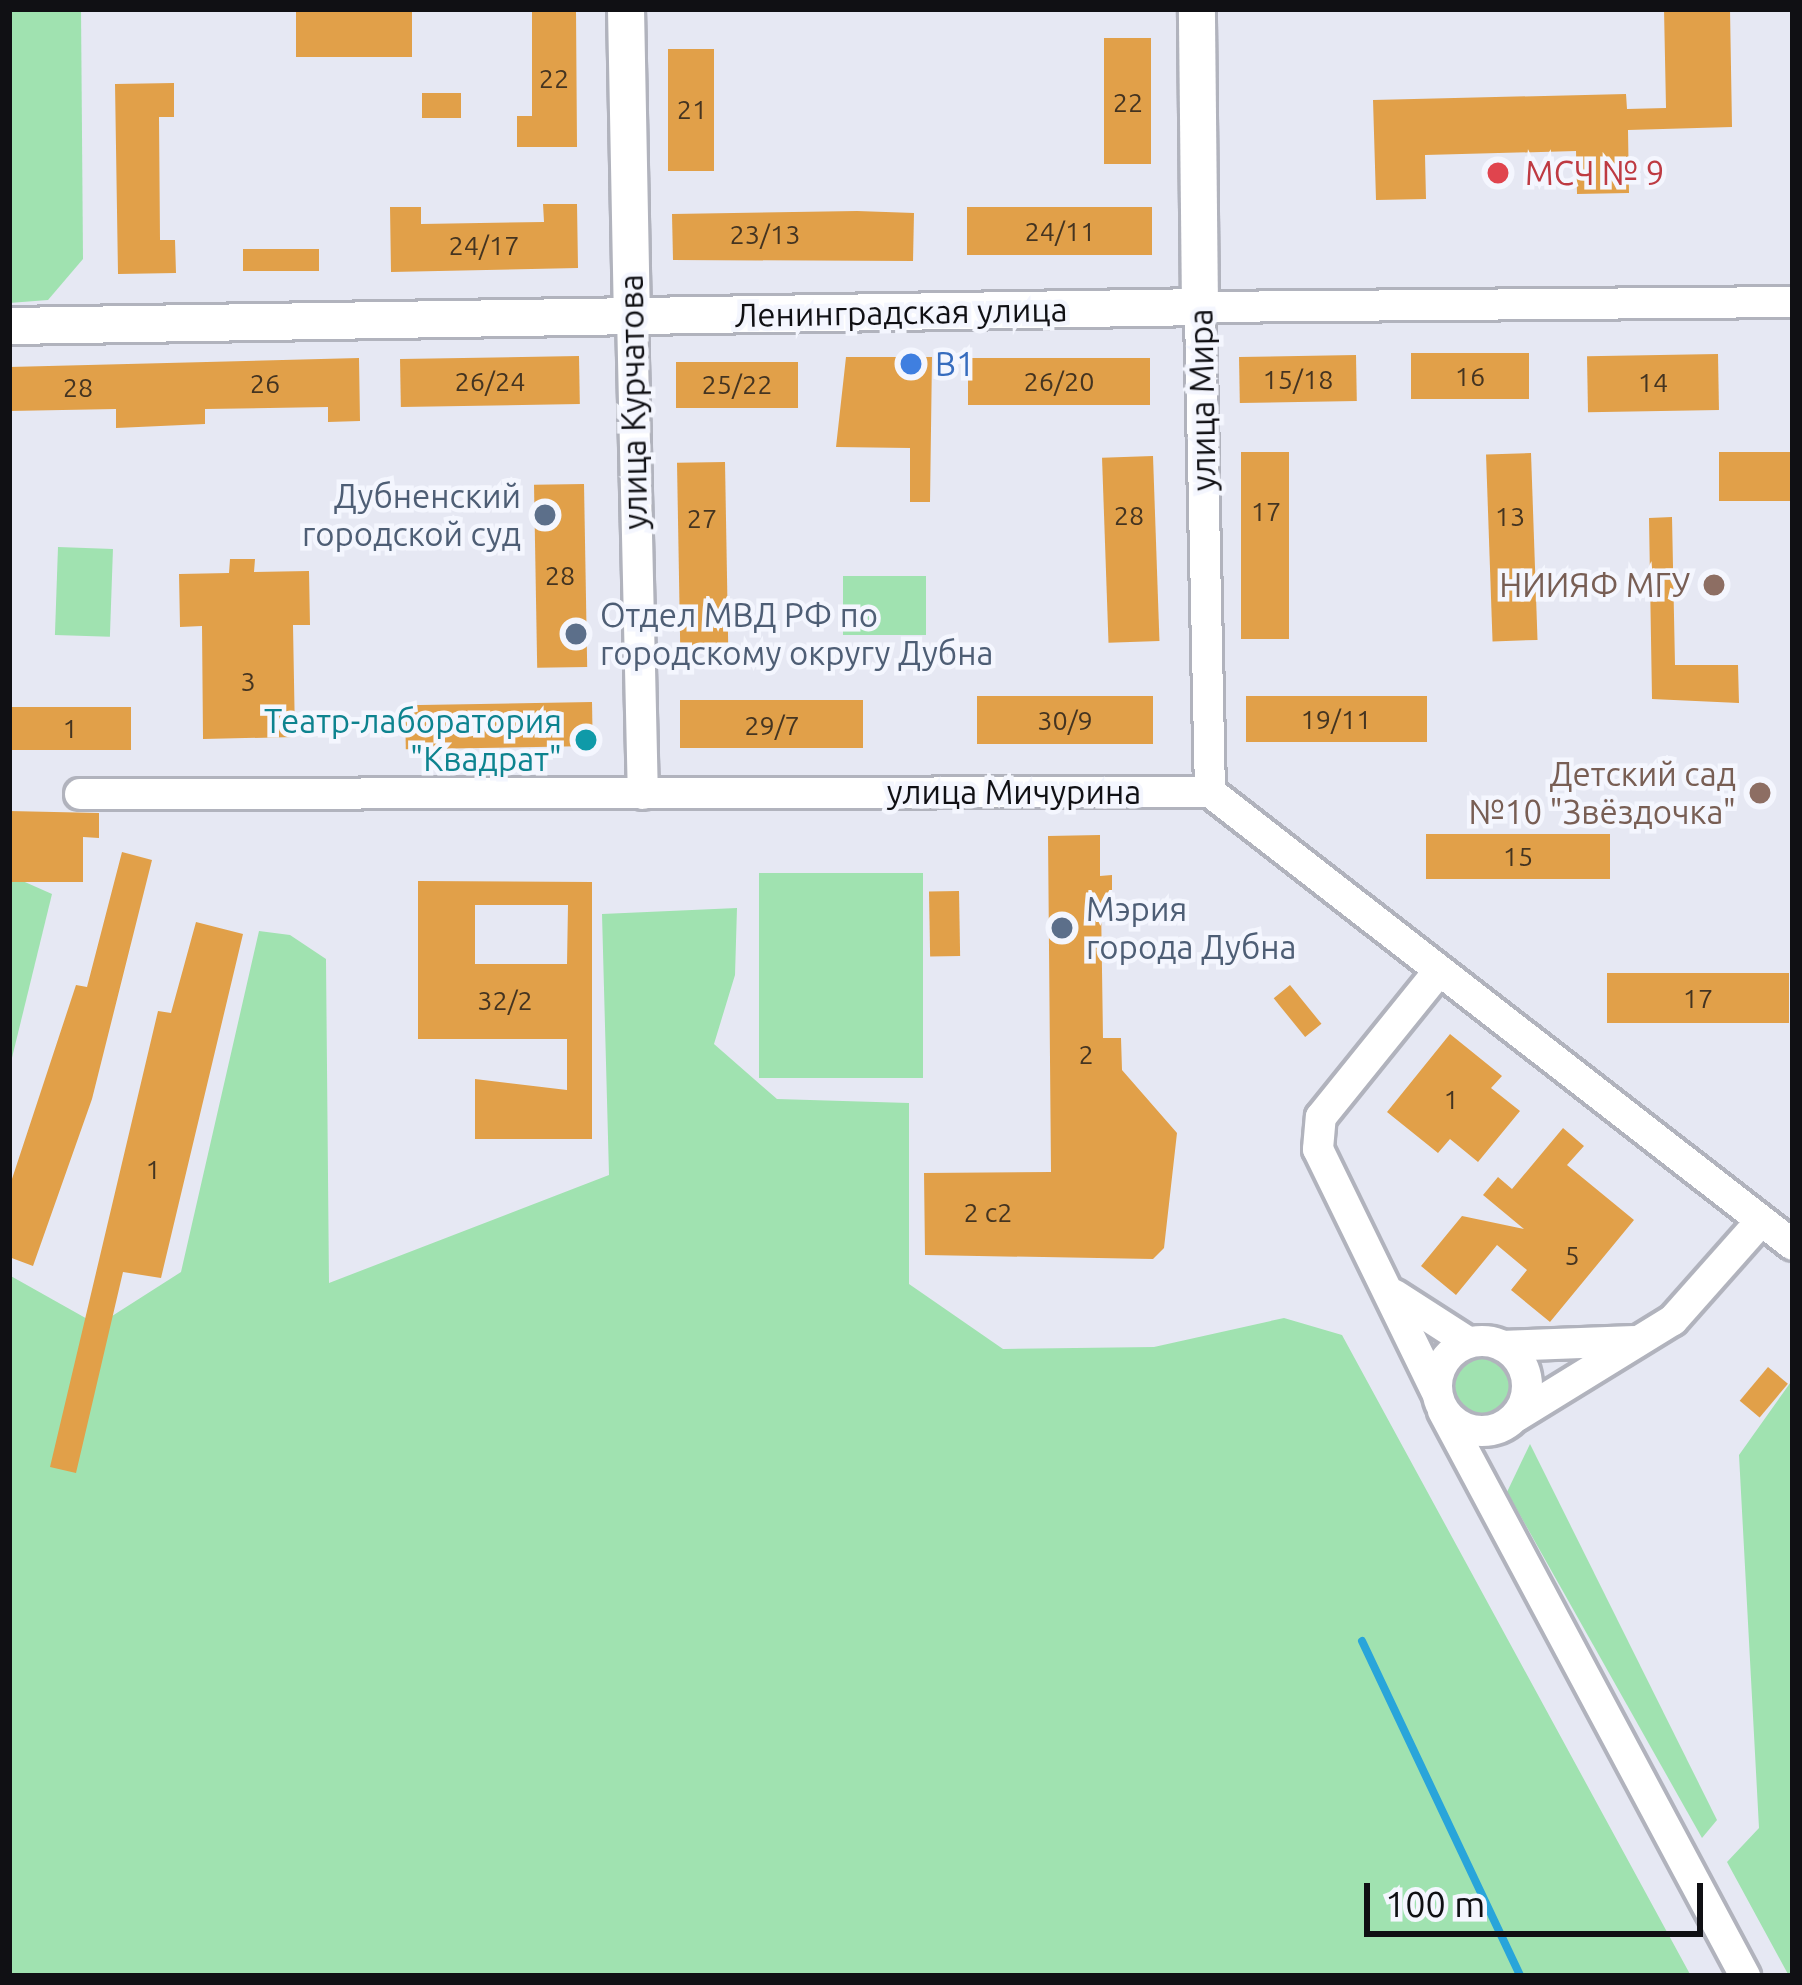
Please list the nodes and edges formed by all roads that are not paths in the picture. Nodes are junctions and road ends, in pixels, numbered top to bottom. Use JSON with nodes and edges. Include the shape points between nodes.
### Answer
{"nodes":[{"id":1,"x":626,"y":9,"type":"edge"},
{"id":2,"x":1197,"y":9,"type":"edge"},
{"id":3,"x":1793,"y":302,"type":"edge"},
{"id":4,"x":1200,"y":307,"type":"junction"},
{"id":5,"x":632,"y":315,"type":"junction"},
{"id":6,"x":9,"y":326,"type":"edge"},
{"id":7,"x":1210,"y":792,"type":"junction"},
{"id":8,"x":80,"y":794,"type":"dead end"},
{"id":9,"x":643,"y":794,"type":"junction"},
{"id":10,"x":1438,"y":972,"type":"junction"},
{"id":11,"x":1760,"y":1222,"type":"junction"},
{"id":12,"x":1793,"y":1245,"type":"edge"},
{"id":13,"x":1395,"y":1295,"type":"junction"},
{"id":14,"x":1655,"y":1333,"type":"junction"},
{"id":15,"x":1468,"y":1342,"type":"junction"},
{"id":16,"x":1503,"y":1346,"type":"junction"},
{"id":17,"x":1439,"y":1401,"type":"junction"},
{"id":18,"x":1508,"y":1422,"type":"junction"},
{"id":19,"x":1491,"y":1511,"type":"junction"},
{"id":20,"x":1744,"y":1976,"type":"edge"}],
"edges":[{"from":1,"to":5,"type":"main road","name":"улица Курчатова"},
{"from":2,"to":4,"type":"main road","name":"улица Мира"},
{"from":3,"to":4,"type":"street","name":"Ленинградская улица"},
{"from":4,"to":5,"type":"main road","name":"Ленинградская улица"},
{"from":4,"to":7,"type":"street","name":"улица Мира"},
{"from":5,"to":6,"type":"main road","name":"Ленинградская улица"},
{"from":5,"to":9,"type":"street","name":"улица Курчатова"},
{"from":7,"to":9,"type":"street","name":"улица Мичурина"},
{"from":7,"to":10,"type":"street"},
{"from":8,"to":9,"type":"street","name":"улица Мичурина"},
{"from":10,"to":11,"type":"street"},
{"from":10,"to":13,"type":"street","via":[[1319,1132]]},
{"from":11,"to":12,"type":"street"},
{"from":11,"to":14,"type":"street"},
{"from":13,"to":15,"type":"street"},
{"from":13,"to":17,"type":"street"},
{"from":14,"to":16,"type":"street","via":[[1611,1346]]},
{"from":14,"to":18,"type":"street"},
{"from":15,"to":16,"type":"street"},
{"from":15,"to":17,"type":"street","via":[[1450,1353]]},
{"from":16,"to":18,"type":"street","via":[[1527,1378]]},
{"from":17,"to":18,"type":"street","via":[[1458,1426]]},
{"from":17,"to":19,"type":"street"},
{"from":18,"to":19,"type":"street"},
{"from":19,"to":20,"type":"street"}]}
